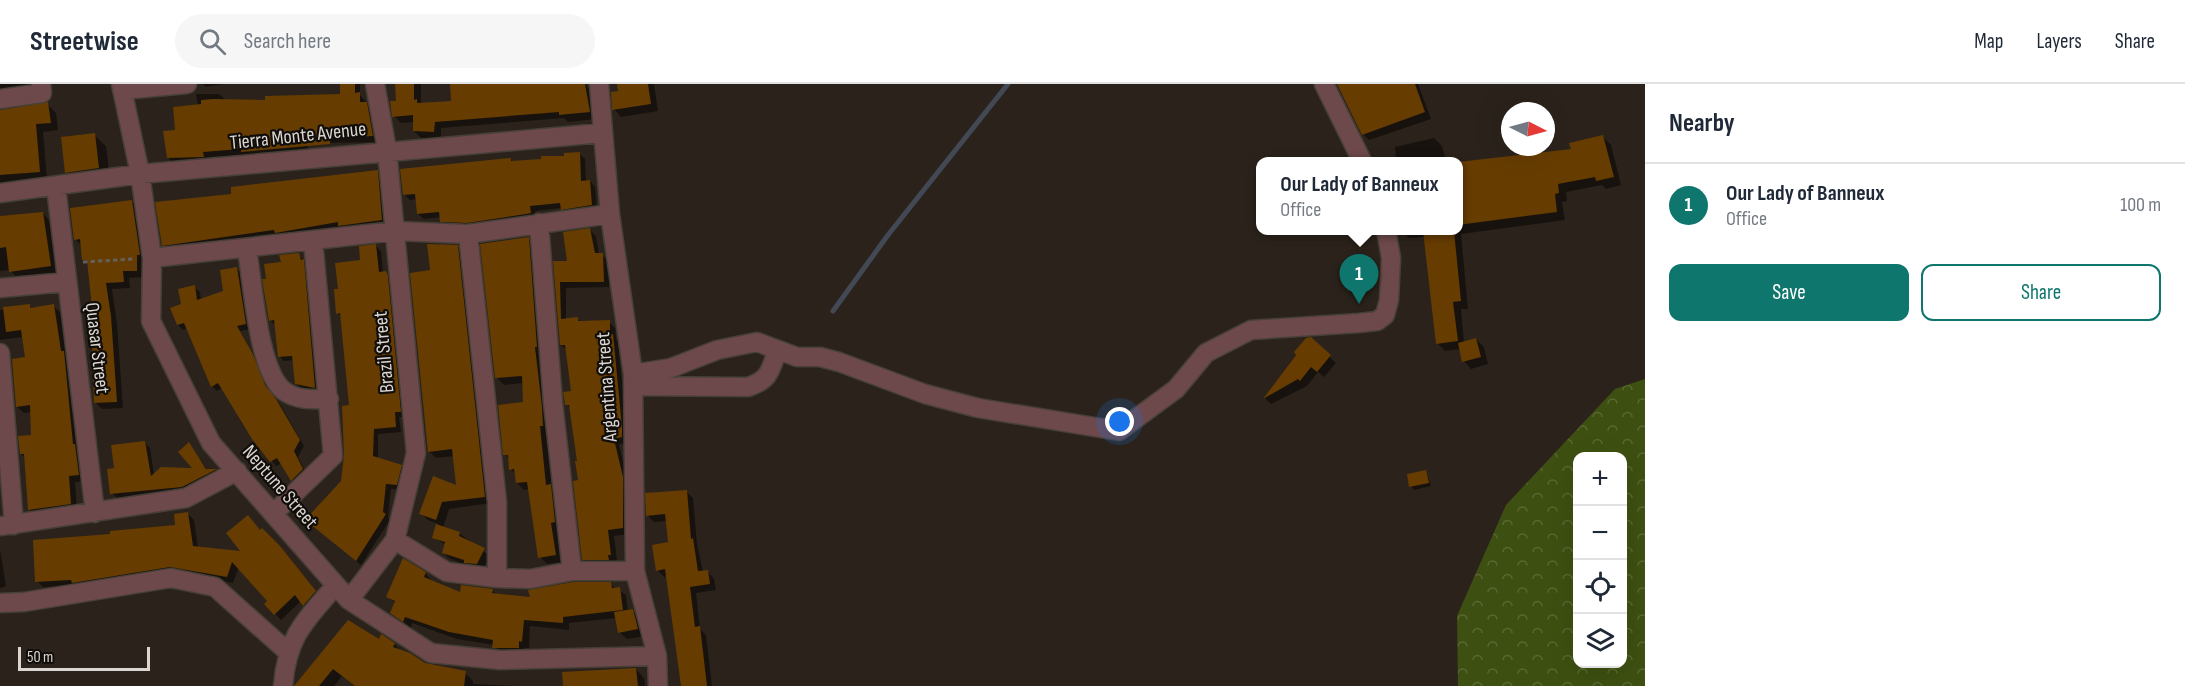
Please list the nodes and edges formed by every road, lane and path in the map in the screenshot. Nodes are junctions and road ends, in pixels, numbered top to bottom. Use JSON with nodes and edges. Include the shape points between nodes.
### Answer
{"nodes":[{"id":1,"x":41,"y":84,"type":"edge"},
{"id":2,"x":188,"y":84,"type":"edge"},
{"id":3,"x":375,"y":84,"type":"edge"},
{"id":4,"x":599,"y":84,"type":"edge"},
{"id":5,"x":1324,"y":84,"type":"edge"},
{"id":6,"x":121,"y":87,"type":"edge"},
{"id":7,"x":0,"y":99,"type":"edge"},
{"id":8,"x":602,"y":133,"type":"junction"},
{"id":9,"x":387,"y":150,"type":"junction"},
{"id":10,"x":1360,"y":157,"type":"edge"},
{"id":11,"x":140,"y":174,"type":"junction"},
{"id":12,"x":56,"y":187,"type":"junction"},
{"id":13,"x":0,"y":193,"type":"edge"},
{"id":14,"x":610,"y":214,"type":"junction"},
{"id":15,"x":539,"y":223,"type":"junction"},
{"id":16,"x":395,"y":231,"type":"junction"},
{"id":17,"x":468,"y":234,"type":"junction"},
{"id":18,"x":1387,"y":235,"type":"edge"},
{"id":19,"x":312,"y":240,"type":"junction"},
{"id":20,"x":247,"y":250,"type":"junction"},
{"id":21,"x":152,"y":258,"type":"junction"},
{"id":22,"x":64,"y":263,"type":"junction"},
{"id":23,"x":66,"y":282,"type":"junction"},
{"id":24,"x":0,"y":288,"type":"edge"},
{"id":25,"x":777,"y":351,"type":"junction"},
{"id":26,"x":0,"y":353,"type":"edge"},
{"id":27,"x":633,"y":380,"type":"junction"},
{"id":28,"x":329,"y":399,"type":"junction"},
{"id":29,"x":237,"y":471,"type":"junction"},
{"id":30,"x":95,"y":513,"type":"junction"},
{"id":31,"x":274,"y":513,"type":"junction"},
{"id":32,"x":7,"y":526,"type":"edge"},
{"id":33,"x":395,"y":540,"type":"junction"},
{"id":34,"x":572,"y":571,"type":"junction"},
{"id":35,"x":635,"y":571,"type":"junction"},
{"id":36,"x":498,"y":578,"type":"junction"},
{"id":37,"x":336,"y":585,"type":"junction"},
{"id":38,"x":349,"y":600,"type":"junction"},
{"id":39,"x":0,"y":603,"type":"edge"},
{"id":40,"x":289,"y":653,"type":"junction"},
{"id":41,"x":657,"y":656,"type":"junction"},
{"id":42,"x":283,"y":686,"type":"edge"},
{"id":43,"x":658,"y":686,"type":"edge"}],
"edges":[{"from":1,"to":7,"type":"street","via":[[42,93]]},
{"from":2,"to":6,"type":"street"},
{"from":3,"to":9,"type":"street","name":"Brazil Street"},
{"from":4,"to":8,"type":"street","name":"Argentina Street"},
{"from":5,"to":10,"type":"street"},
{"from":6,"to":11,"type":"street","name":"Neptune Street"},
{"from":8,"to":9,"type":"street","name":"Tierra Monte Avenue"},
{"from":8,"to":14,"type":"street","name":"Argentina Street"},
{"from":9,"to":11,"type":"street","name":"Tierra Monte Avenue"},
{"from":9,"to":16,"type":"street","name":"Brazil Street"},
{"from":11,"to":12,"type":"street","name":"Tierra Monte Avenue"},
{"from":11,"to":21,"type":"street","name":"Neptune Street"},
{"from":12,"to":13,"type":"street","name":"Tierra Monte Avenue"},
{"from":12,"to":22,"type":"street","name":"Quasar Street"},
{"from":14,"to":15,"type":"street"},
{"from":14,"to":27,"type":"street","name":"Argentina Street"},
{"from":15,"to":17,"type":"street"},
{"from":15,"to":34,"type":"street","via":[[553,403]]},
{"from":16,"to":17,"type":"street"},
{"from":16,"to":19,"type":"street"},
{"from":16,"to":33,"type":"street","name":"Brazil Street","via":[[416,453]]},
{"from":17,"to":36,"type":"street","via":[[497,502]]},
{"from":18,"to":25,"type":"street","via":[[1391,258],[1389,300],[1385,315],[1377,321],[1251,330],[1206,353],[1176,389],[1119,431],[978,408],[925,394],[839,362]]},
{"from":19,"to":20,"type":"street"},
{"from":19,"to":28,"type":"street"},
{"from":20,"to":21,"type":"street"},
{"from":20,"to":28,"type":"street","via":[[265,362],[284,391],[304,400]]},
{"from":21,"to":22,"type":"path"},
{"from":21,"to":29,"type":"street","name":"Neptune Street","via":[[151,321],[211,443]]},
{"from":22,"to":23,"type":"street","name":"Quasar Street"},
{"from":23,"to":24,"type":"street"},
{"from":23,"to":30,"type":"street","name":"Quasar Street"},
{"from":25,"to":27,"type":"street","via":[[757,342],[717,350]]},
{"from":25,"to":27,"type":"street","via":[[762,382],[748,387]]},
{"from":26,"to":32,"type":"street"},
{"from":27,"to":35,"type":"street","name":"Argentina Street"},
{"from":28,"to":31,"type":"street","via":[[333,456]]},
{"from":29,"to":30,"type":"street","via":[[186,498]]},
{"from":29,"to":31,"type":"street","name":"Neptune Street"},
{"from":30,"to":32,"type":"street"},
{"from":31,"to":37,"type":"street","name":"Neptune Street"},
{"from":33,"to":36,"type":"street","via":[[447,572]]},
{"from":33,"to":38,"type":"street","name":"Brazil Street"},
{"from":34,"to":35,"type":"street"},
{"from":34,"to":36,"type":"street","via":[[530,579]]},
{"from":35,"to":41,"type":"street","name":"Argentina Street"},
{"from":37,"to":38,"type":"street","name":"Neptune Street"},
{"from":37,"to":40,"type":"street","via":[[297,630]]},
{"from":38,"to":41,"type":"street","name":"Neptune Street","via":[[431,653],[500,660]]},
{"from":39,"to":40,"type":"street","via":[[171,578],[215,587]]},
{"from":40,"to":42,"type":"street"},
{"from":41,"to":43,"type":"street","name":"Argentina Street"}]}
